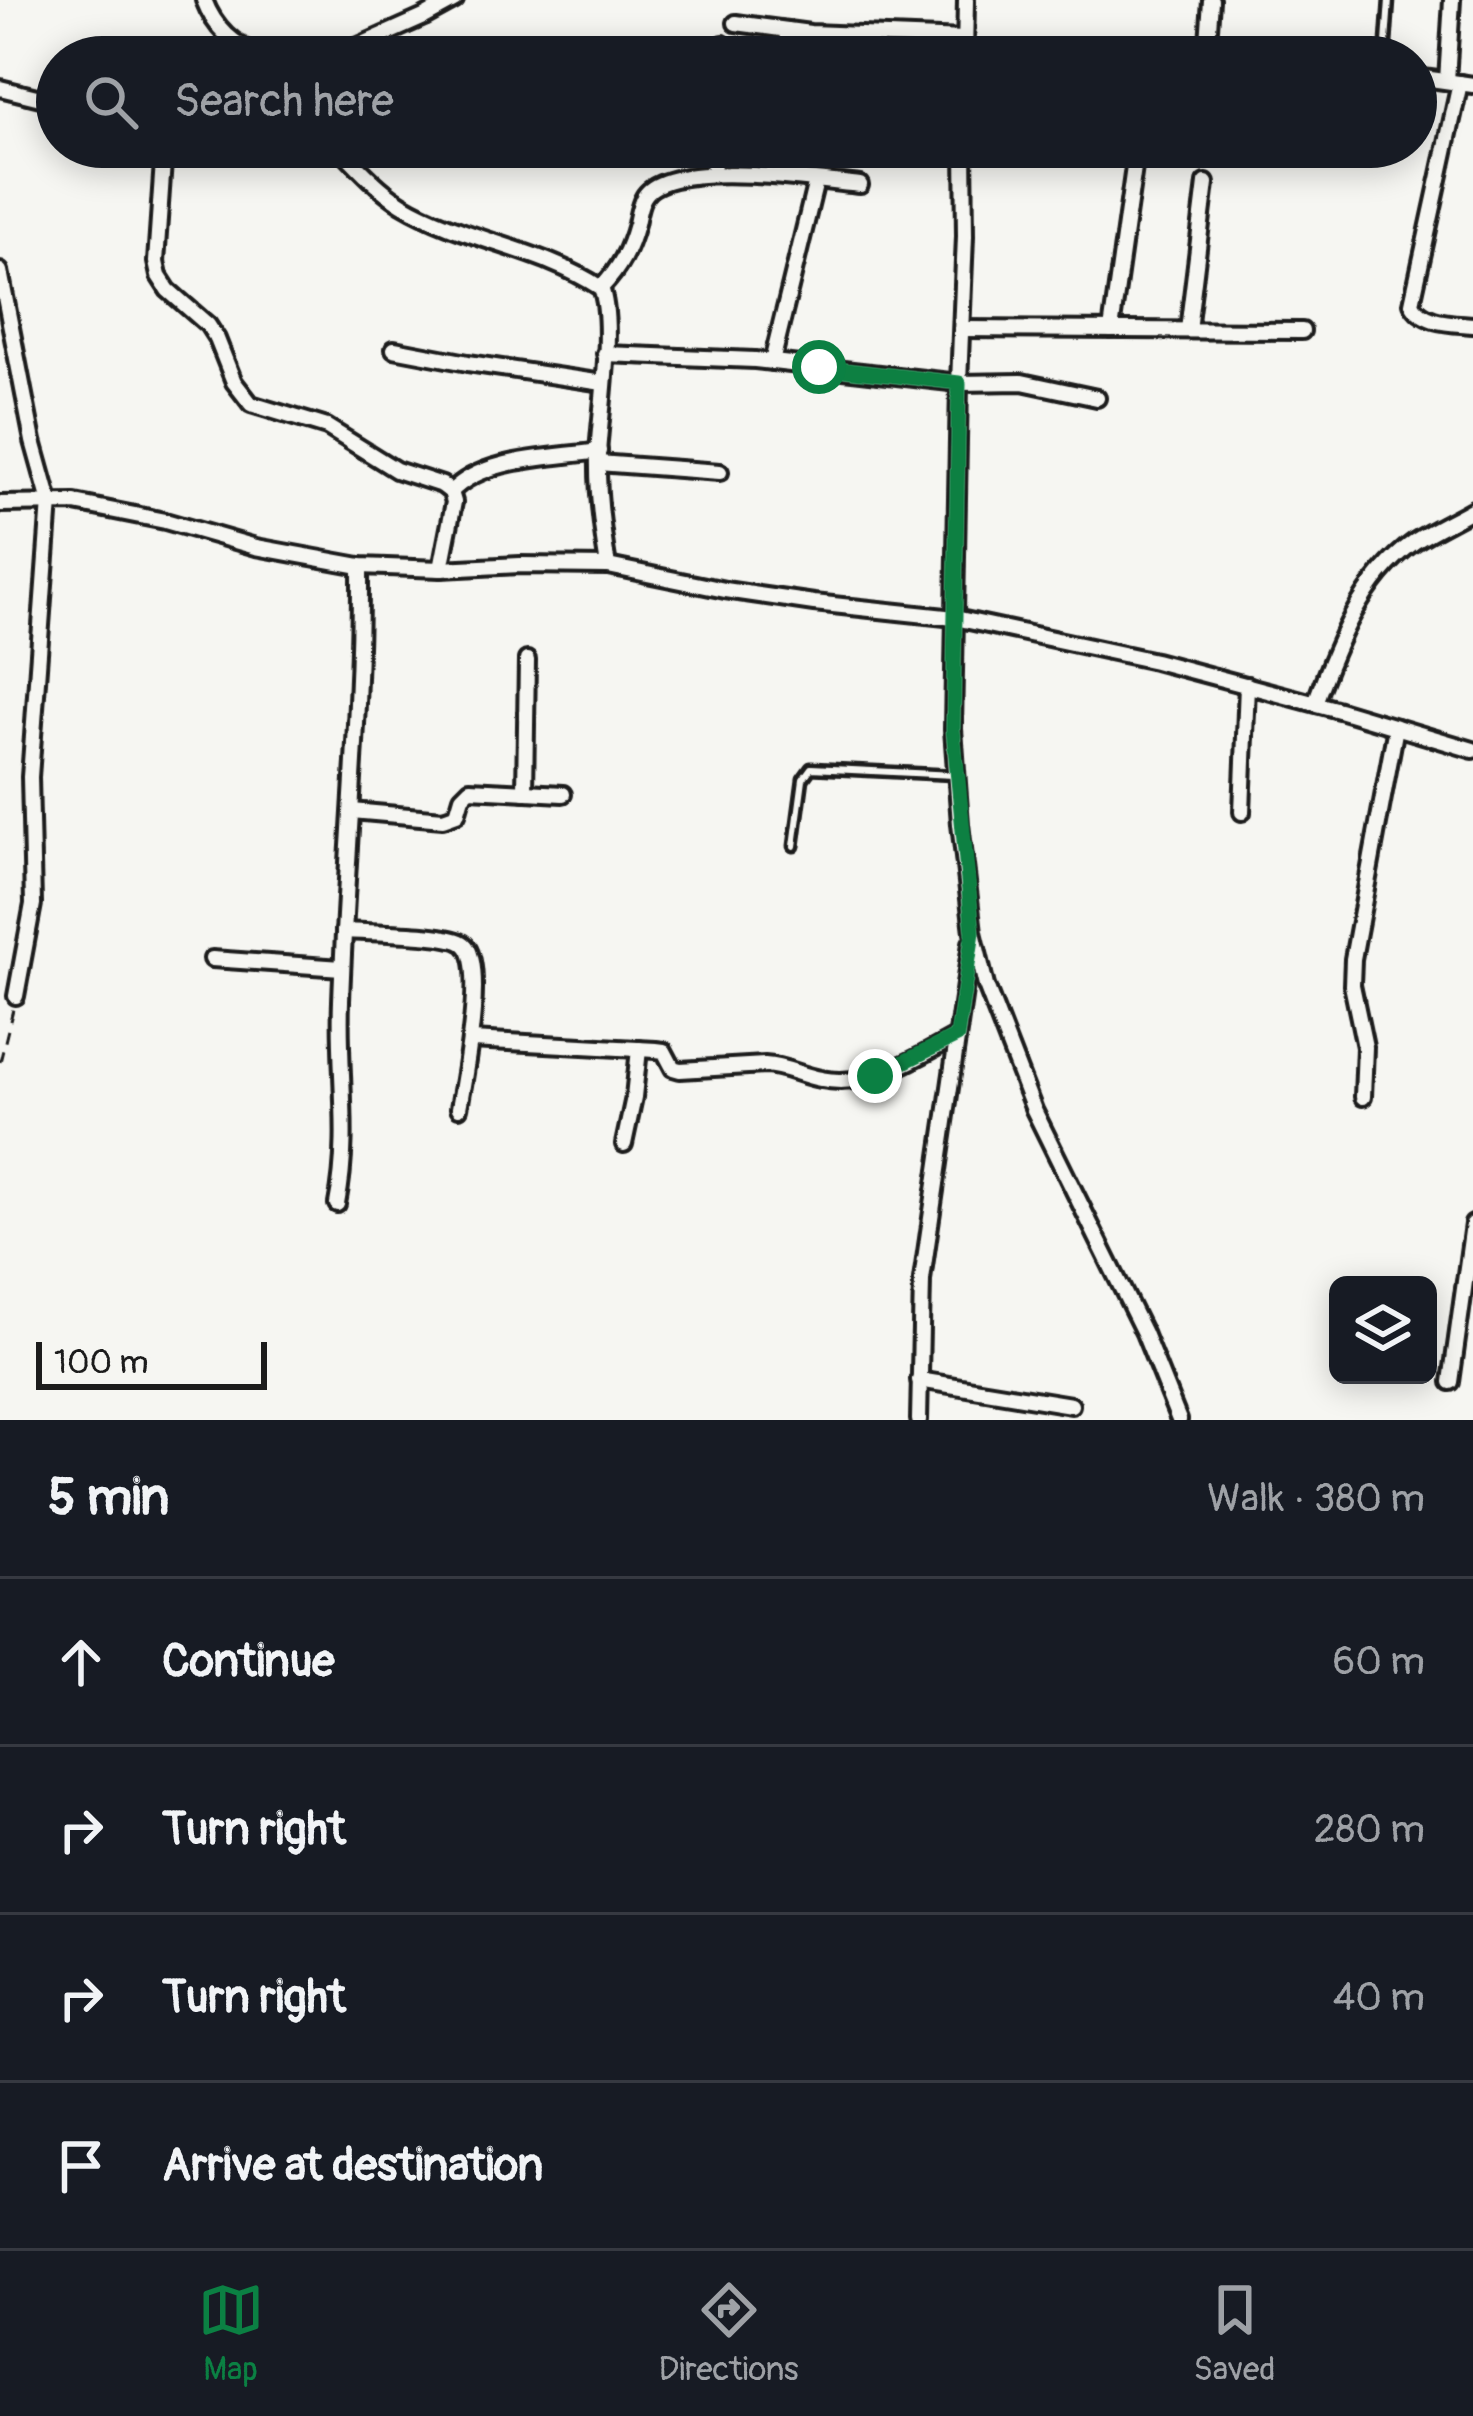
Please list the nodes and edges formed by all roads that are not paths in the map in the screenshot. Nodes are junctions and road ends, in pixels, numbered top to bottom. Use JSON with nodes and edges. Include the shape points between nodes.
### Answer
{"nodes":[{"id":1,"x":204,"y":0,"type":"edge"},
{"id":2,"x":455,"y":0,"type":"edge"},
{"id":3,"x":966,"y":0,"type":"edge"},
{"id":4,"x":1211,"y":0,"type":"edge"},
{"id":5,"x":1389,"y":0,"type":"edge"},
{"id":6,"x":1452,"y":0,"type":"edge"},
{"id":7,"x":736,"y":23,"type":"dead end"},
{"id":8,"x":788,"y":30,"type":"junction"},
{"id":9,"x":228,"y":36,"type":"edge"},
{"id":10,"x":381,"y":36,"type":"edge"},
{"id":11,"x":788,"y":36,"type":"edge"},
{"id":12,"x":906,"y":36,"type":"edge"},
{"id":13,"x":965,"y":36,"type":"edge"},
{"id":14,"x":1208,"y":36,"type":"edge"},
{"id":15,"x":1386,"y":36,"type":"edge"},
{"id":16,"x":1460,"y":83,"type":"edge"},
{"id":17,"x":0,"y":88,"type":"edge"},
{"id":18,"x":36,"y":97,"type":"edge"},
{"id":19,"x":162,"y":168,"type":"edge"},
{"id":20,"x":362,"y":168,"type":"edge"},
{"id":21,"x":713,"y":168,"type":"edge"},
{"id":22,"x":964,"y":168,"type":"edge"},
{"id":23,"x":1134,"y":168,"type":"edge"},
{"id":24,"x":713,"y":174,"type":"junction"},
{"id":25,"x":816,"y":181,"type":"junction"},
{"id":26,"x":1206,"y":183,"type":"dead end"},
{"id":27,"x":860,"y":185,"type":"dead end"},
{"id":28,"x":0,"y":271,"type":"edge"},
{"id":29,"x":602,"y":288,"type":"junction"},
{"id":30,"x":2,"y":291,"type":"edge"},
{"id":31,"x":1473,"y":325,"type":"edge"},
{"id":32,"x":963,"y":329,"type":"junction"},
{"id":33,"x":1111,"y":330,"type":"junction"},
{"id":34,"x":1188,"y":330,"type":"junction"},
{"id":35,"x":1301,"y":331,"type":"dead end"},
{"id":36,"x":394,"y":349,"type":"dead end"},
{"id":37,"x":605,"y":354,"type":"junction"},
{"id":38,"x":772,"y":362,"type":"junction"},
{"id":39,"x":603,"y":382,"type":"junction"},
{"id":40,"x":959,"y":383,"type":"junction"},
{"id":41,"x":1097,"y":398,"type":"dead end"},
{"id":42,"x":598,"y":457,"type":"junction"},
{"id":43,"x":720,"y":472,"type":"dead end"},
{"id":44,"x":452,"y":492,"type":"junction"},
{"id":45,"x":50,"y":502,"type":"junction"},
{"id":46,"x":0,"y":504,"type":"edge"},
{"id":47,"x":1473,"y":509,"type":"edge"},
{"id":48,"x":360,"y":566,"type":"junction"},
{"id":49,"x":608,"y":566,"type":"junction"},
{"id":50,"x":441,"y":569,"type":"junction"},
{"id":51,"x":955,"y":618,"type":"junction"},
{"id":52,"x":527,"y":660,"type":"dead end"},
{"id":53,"x":1247,"y":685,"type":"junction"},
{"id":54,"x":1315,"y":703,"type":"junction"},
{"id":55,"x":1396,"y":727,"type":"junction"},
{"id":56,"x":1473,"y":750,"type":"edge"},
{"id":57,"x":956,"y":775,"type":"junction"},
{"id":58,"x":525,"y":792,"type":"junction"},
{"id":59,"x":563,"y":794,"type":"dead end"},
{"id":60,"x":352,"y":812,"type":"junction"},
{"id":61,"x":1242,"y":812,"type":"dead end"},
{"id":62,"x":794,"y":846,"type":"dead end"},
{"id":63,"x":344,"y":932,"type":"junction"},
{"id":64,"x":973,"y":932,"type":"junction"},
{"id":65,"x":212,"y":959,"type":"dead end"},
{"id":66,"x":343,"y":968,"type":"junction"},
{"id":67,"x":16,"y":996,"type":"road end"},
{"id":68,"x":957,"y":1036,"type":"junction"},
{"id":69,"x":470,"y":1040,"type":"junction"},
{"id":70,"x":640,"y":1049,"type":"junction"},
{"id":71,"x":1363,"y":1096,"type":"dead end"},
{"id":72,"x":459,"y":1108,"type":"dead end"},
{"id":73,"x":624,"y":1144,"type":"dead end"},
{"id":74,"x":337,"y":1204,"type":"dead end"},
{"id":75,"x":1473,"y":1224,"type":"edge"},
{"id":76,"x":919,"y":1381,"type":"junction"},
{"id":77,"x":1451,"y":1382,"type":"dead end"},
{"id":78,"x":1070,"y":1405,"type":"dead end"},
{"id":79,"x":919,"y":1420,"type":"edge"},
{"id":80,"x":1179,"y":1420,"type":"edge"}],
"edges":[{"from":1,"to":9,"type":"street"},
{"from":2,"to":10,"type":"street"},
{"from":3,"to":13,"type":"street"},
{"from":4,"to":14,"type":"street"},
{"from":5,"to":15,"type":"lane"},
{"from":6,"to":16,"type":"street"},
{"from":7,"to":8,"type":"street"},
{"from":8,"to":11,"type":"street"},
{"from":8,"to":12,"type":"street"},
{"from":16,"to":31,"type":"street","via":[[1412,303],[1425,316]]},
{"from":17,"to":18,"type":"street"},
{"from":19,"to":44,"type":"street","via":[[159,276],[208,325],[241,393]]},
{"from":20,"to":29,"type":"street","via":[[402,204]]},
{"from":21,"to":24,"type":"street"},
{"from":22,"to":32,"type":"street"},
{"from":23,"to":33,"type":"street"},
{"from":24,"to":25,"type":"street"},
{"from":24,"to":29,"type":"street","via":[[669,179],[648,191],[621,265]]},
{"from":25,"to":27,"type":"street"},
{"from":25,"to":38,"type":"street"},
{"from":26,"to":34,"type":"street"},
{"from":28,"to":30,"type":"street"},
{"from":29,"to":37,"type":"street"},
{"from":30,"to":45,"type":"street"},
{"from":32,"to":33,"type":"street"},
{"from":32,"to":40,"type":"street"},
{"from":33,"to":34,"type":"street"},
{"from":34,"to":35,"type":"street"},
{"from":36,"to":39,"type":"street"},
{"from":37,"to":38,"type":"street"},
{"from":37,"to":39,"type":"street"},
{"from":38,"to":40,"type":"street"},
{"from":39,"to":42,"type":"street"},
{"from":40,"to":41,"type":"street","via":[[1022,382]]},
{"from":40,"to":51,"type":"street"},
{"from":42,"to":43,"type":"street"},
{"from":42,"to":44,"type":"street","via":[[489,468]]},
{"from":42,"to":49,"type":"street"},
{"from":44,"to":50,"type":"street"},
{"from":45,"to":46,"type":"street"},
{"from":45,"to":48,"type":"street"},
{"from":45,"to":67,"type":"street","via":[[30,777],[33,904]]},
{"from":47,"to":54,"type":"street","via":[[1417,540],[1378,576]]},
{"from":48,"to":50,"type":"street"},
{"from":48,"to":60,"type":"street"},
{"from":49,"to":50,"type":"street"},
{"from":49,"to":51,"type":"street","via":[[725,590]]},
{"from":51,"to":53,"type":"street"},
{"from":51,"to":57,"type":"street"},
{"from":52,"to":58,"type":"street"},
{"from":53,"to":54,"type":"street"},
{"from":53,"to":61,"type":"street"},
{"from":54,"to":55,"type":"street"},
{"from":55,"to":56,"type":"street"},
{"from":55,"to":71,"type":"street","via":[[1353,958]]},
{"from":57,"to":62,"type":"lane","via":[[811,768]]},
{"from":57,"to":64,"type":"street"},
{"from":58,"to":59,"type":"street"},
{"from":58,"to":60,"type":"street","via":[[470,790],[457,814],[443,819]]},
{"from":60,"to":63,"type":"street"},
{"from":63,"to":66,"type":"street"},
{"from":63,"to":69,"type":"street","via":[[464,944],[473,967]]},
{"from":64,"to":68,"type":"street"},
{"from":64,"to":80,"type":"street","via":[[1034,1110]]},
{"from":65,"to":66,"type":"street"},
{"from":66,"to":74,"type":"street"},
{"from":68,"to":70,"type":"street","via":[[875,1076],[838,1081],[778,1066],[680,1070],[664,1052]]},
{"from":68,"to":76,"type":"street","via":[[922,1280]]},
{"from":69,"to":70,"type":"street"},
{"from":69,"to":72,"type":"street"},
{"from":70,"to":73,"type":"street"},
{"from":75,"to":77,"type":"street"},
{"from":76,"to":78,"type":"street"},
{"from":76,"to":79,"type":"street"}]}
